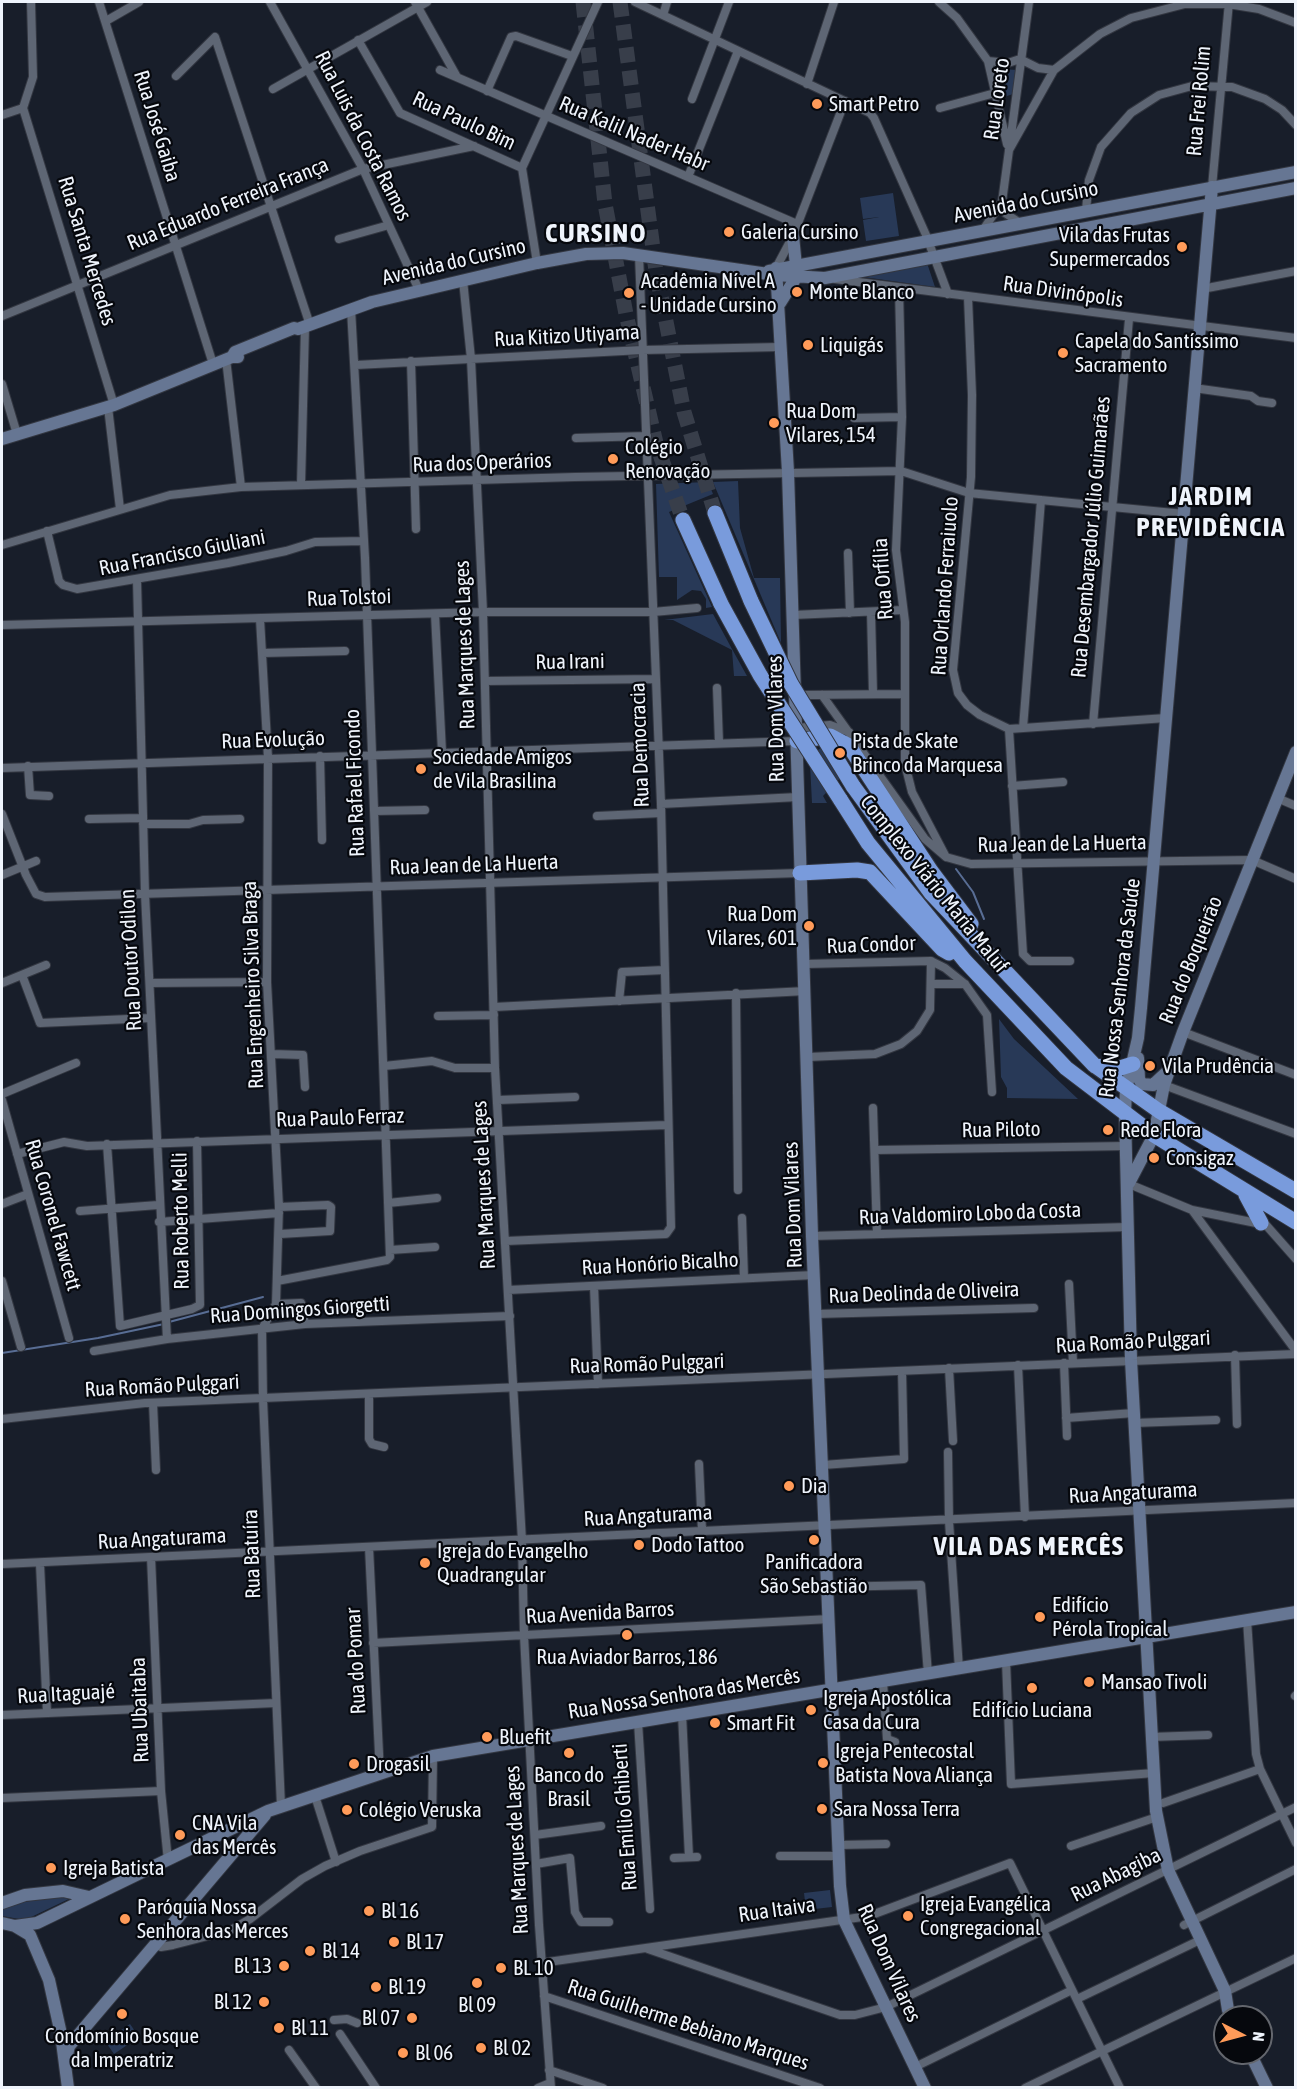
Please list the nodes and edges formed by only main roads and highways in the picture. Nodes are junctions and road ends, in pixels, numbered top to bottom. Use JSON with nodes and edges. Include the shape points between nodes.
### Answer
{"nodes":[{"id":1,"x":1296,"y":172,"type":"edge"},
{"id":2,"x":1212,"y":187,"type":"junction"},
{"id":3,"x":1296,"y":188,"type":"edge"},
{"id":4,"x":1211,"y":204,"type":"junction"},
{"id":5,"x":795,"y":230,"type":"road end"},
{"id":6,"x":797,"y":270,"type":"junction"},
{"id":7,"x":772,"y":272,"type":"junction"},
{"id":8,"x":780,"y":303,"type":"junction"},
{"id":9,"x":2,"y":439,"type":"edge"},
{"id":10,"x":715,"y":513,"type":"tunnel mouth"},
{"id":11,"x":683,"y":520,"type":"tunnel mouth"},
{"id":12,"x":797,"y":734,"type":"junction"},
{"id":13,"x":1296,"y":752,"type":"edge"},
{"id":14,"x":800,"y":873,"type":"junction"},
{"id":15,"x":991,"y":957,"type":"junction"},
{"id":16,"x":965,"y":961,"type":"junction"},
{"id":17,"x":1138,"y":1038,"type":"junction"},
{"id":18,"x":1132,"y":1064,"type":"junction"},
{"id":19,"x":1094,"y":1065,"type":"junction"},
{"id":20,"x":1169,"y":1069,"type":"junction"},
{"id":21,"x":1126,"y":1090,"type":"junction"},
{"id":22,"x":1159,"y":1111,"type":"junction"},
{"id":23,"x":1125,"y":1114,"type":"junction"},
{"id":24,"x":1154,"y":1136,"type":"junction"},
{"id":25,"x":1129,"y":1184,"type":"junction"},
{"id":26,"x":1242,"y":1191,"type":"junction"},
{"id":27,"x":1296,"y":1191,"type":"edge"},
{"id":28,"x":1296,"y":1222,"type":"edge"},
{"id":29,"x":1266,"y":1225,"type":"road end"},
{"id":30,"x":1296,"y":1612,"type":"edge"},
{"id":31,"x":1146,"y":1636,"type":"junction"},
{"id":32,"x":832,"y":1690,"type":"junction"},
{"id":33,"x":1151,"y":1773,"type":"junction"},
{"id":34,"x":268,"y":1811,"type":"junction"},
{"id":35,"x":231,"y":1829,"type":"junction"},
{"id":36,"x":239,"y":1846,"type":"junction"},
{"id":37,"x":1165,"y":1872,"type":"junction"},
{"id":38,"x":89,"y":1897,"type":"junction"},
{"id":39,"x":2,"y":1903,"type":"edge"},
{"id":40,"x":2,"y":1923,"type":"edge"},
{"id":41,"x":37,"y":1923,"type":"junction"},
{"id":42,"x":15,"y":1926,"type":"junction"},
{"id":43,"x":30,"y":1935,"type":"junction"},
{"id":44,"x":1226,"y":2005,"type":"edge"},
{"id":45,"x":61,"y":2034,"type":"junction"},
{"id":46,"x":69,"y":2046,"type":"junction"},
{"id":47,"x":65,"y":2064,"type":"junction"},
{"id":48,"x":1256,"y":2065,"type":"edge"},
{"id":49,"x":68,"y":2088,"type":"edge"},
{"id":50,"x":926,"y":2088,"type":"edge"},
{"id":51,"x":1267,"y":2088,"type":"edge"}],
"edges":[{"from":1,"to":2,"type":"main road","name":"Avenida do Cursino"},
{"from":2,"to":4,"type":"main road","name":"Rua Frei Rolim"},
{"from":2,"to":6,"type":"main road","name":"Avenida do Cursino"},
{"from":3,"to":4,"type":"main road","name":"Avenida do Cursino"},
{"from":4,"to":6,"type":"main road","name":"Avenida do Cursino","via":[[825,278]]},
{"from":4,"to":17,"type":"main road","name":"Rua Nossa Senhora da Saúde"},
{"from":5,"to":6,"type":"main road"},
{"from":6,"to":7,"type":"main road","name":"Avenida do Cursino"},
{"from":6,"to":8,"type":"main road"},
{"from":7,"to":8,"type":"main road","name":"Rua Dom Vilares"},
{"from":7,"to":9,"type":"main road","name":"Avenida do Cursino","via":[[639,255],[586,254],[537,263],[351,309],[111,406]]},
{"from":8,"to":12,"type":"main road","name":"Rua Dom Vilares"},
{"from":10,"to":15,"type":"highway","name":"Complexo Viário Maria Maluf","bridge":true,"via":[[751,602],[791,684],[853,786],[931,893]]},
{"from":11,"to":16,"type":"highway","name":"Complexo Viário Maria Maluf","bridge":true,"via":[[721,604],[760,675],[868,843]]},
{"from":12,"to":14,"type":"main road","name":"Rua Dom Vilares"},
{"from":12,"to":15,"type":"highway","via":[[830,736],[849,746]]},
{"from":13,"to":20,"type":"main road","name":"Rua do Boqueirão"},
{"from":14,"to":16,"type":"highway","via":[[870,872],[942,949]]},
{"from":14,"to":32,"type":"main road","name":"Rua Dom Vilares"},
{"from":15,"to":19,"type":"highway","name":"Complexo Viário Maria Maluf"},
{"from":16,"to":23,"type":"highway","name":"Complexo Viário Maria Maluf","via":[[1066,1068]]},
{"from":17,"to":18,"type":"main road","name":"Rua Nossa Senhora da Saúde"},
{"from":17,"to":20,"type":"main road","via":[[1139,1082],[1153,1085]]},
{"from":18,"to":19,"type":"highway","via":[[1117,1069]]},
{"from":18,"to":21,"type":"main road","name":"Rua Nossa Senhora da Saúde"},
{"from":19,"to":21,"type":"highway","name":"Complexo Viário Maria Maluf"},
{"from":20,"to":22,"type":"main road","name":"Rua do Boqueirão"},
{"from":21,"to":22,"type":"highway","name":"Complexo Viário Maria Maluf"},
{"from":21,"to":23,"type":"main road","name":"Rua Nossa Senhora da Saúde"},
{"from":22,"to":24,"type":"main road","name":"Rua do Boqueirão"},
{"from":22,"to":27,"type":"highway","name":"Complexo Viário Maria Maluf"},
{"from":23,"to":24,"type":"highway","name":"Complexo Viário Maria Maluf"},
{"from":23,"to":25,"type":"main road","name":"Rua Nossa Senhora da Saúde"},
{"from":24,"to":25,"type":"main road","name":"Rua do Boqueirão"},
{"from":24,"to":26,"type":"highway","name":"Complexo Viário Maria Maluf"},
{"from":25,"to":31,"type":"main road","name":"Rua Nossa Senhora da Saúde","via":[[1131,1360]]},
{"from":26,"to":28,"type":"highway","name":"Complexo Viário Maria Maluf"},
{"from":26,"to":29,"type":"highway"},
{"from":30,"to":31,"type":"main road","name":"Rua Nossa Senhora das Mercês"},
{"from":31,"to":32,"type":"main road","name":"Rua Nossa Senhora das Mercês"},
{"from":31,"to":33,"type":"main road","name":"Rua Nossa Senhora da Saúde"},
{"from":32,"to":34,"type":"main road","name":"Rua Nossa Senhora das Mercês","via":[[433,1756]]},
{"from":32,"to":50,"type":"main road","name":"Rua Dom Vilares","via":[[844,1920]]},
{"from":33,"to":37,"type":"main road","name":"Rua Nossa Senhora da Saúde"},
{"from":33,"to":37,"type":"main road","name":"Rua Nossa Senhora da Saúde","via":[[1151,1819]]},
{"from":34,"to":35,"type":"main road","name":"Rua Nossa Senhora das Mercês"},
{"from":34,"to":36,"type":"main road"},
{"from":35,"to":36,"type":"main road"},
{"from":35,"to":38,"type":"main road","name":"Rua Nossa Senhora das Mercês"},
{"from":36,"to":46,"type":"main road"},
{"from":37,"to":44,"type":"main road","name":"Rua Nossa Senhora da Saúde"},
{"from":38,"to":39,"type":"main road","via":[[63,1891],[24,1895]]},
{"from":38,"to":41,"type":"main road","name":"Rua Nossa Senhora das Mercês"},
{"from":40,"to":42,"type":"main road"},
{"from":41,"to":42,"type":"main road","name":"Rua Nossa Senhora das Mercês"},
{"from":41,"to":43,"type":"main road"},
{"from":42,"to":43,"type":"main road"},
{"from":43,"to":45,"type":"main road","via":[[49,1980]]},
{"from":45,"to":46,"type":"main road"},
{"from":45,"to":47,"type":"main road"},
{"from":46,"to":47,"type":"main road"},
{"from":47,"to":49,"type":"main road"},
{"from":48,"to":51,"type":"main road"}]}
